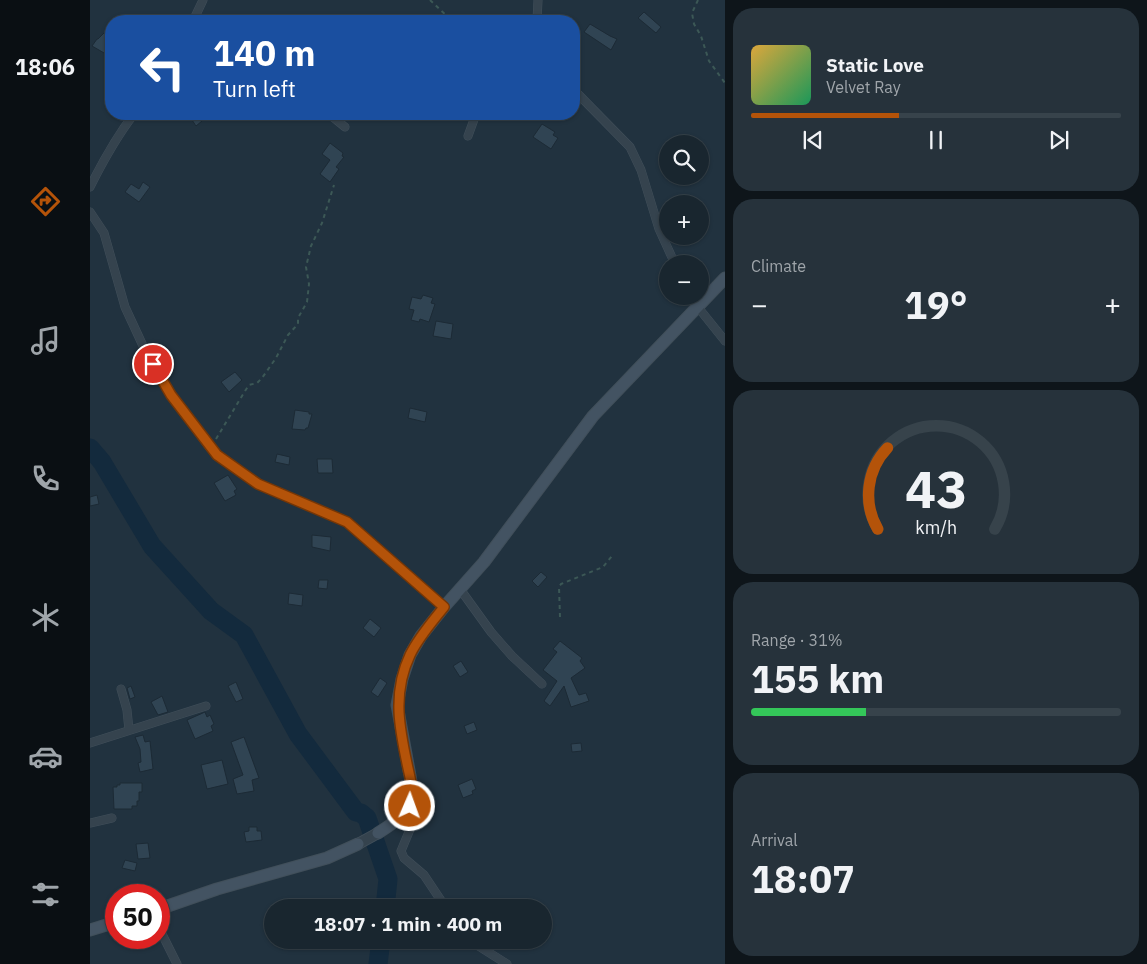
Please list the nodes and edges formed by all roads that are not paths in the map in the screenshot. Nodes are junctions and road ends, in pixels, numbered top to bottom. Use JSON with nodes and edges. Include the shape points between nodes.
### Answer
{"nodes":[{"id":1,"x":204,"y":0,"type":"edge"},
{"id":2,"x":538,"y":0,"type":"edge"},
{"id":3,"x":196,"y":15,"type":"edge"},
{"id":4,"x":537,"y":15,"type":"edge"},
{"id":5,"x":580,"y":96,"type":"edge"},
{"id":6,"x":129,"y":120,"type":"edge"},
{"id":7,"x":336,"y":120,"type":"edge"},
{"id":8,"x":474,"y":120,"type":"edge"},
{"id":9,"x":344,"y":127,"type":"dead end"},
{"id":10,"x":468,"y":136,"type":"dead end"},
{"id":11,"x":90,"y":187,"type":"edge"},
{"id":12,"x":90,"y":212,"type":"edge"},
{"id":13,"x":671,"y":255,"type":"edge"},
{"id":14,"x":724,"y":278,"type":"edge"},
{"id":15,"x":709,"y":290,"type":"edge"},
{"id":16,"x":691,"y":305,"type":"edge"},
{"id":17,"x":698,"y":305,"type":"edge"},
{"id":18,"x":724,"y":341,"type":"edge"},
{"id":19,"x":460,"y":589,"type":"junction"},
{"id":20,"x":444,"y":607,"type":"junction"},
{"id":21,"x":542,"y":684,"type":"dead end"},
{"id":22,"x":121,"y":689,"type":"dead end"},
{"id":23,"x":206,"y":706,"type":"dead end"},
{"id":24,"x":129,"y":730,"type":"junction"},
{"id":25,"x":90,"y":743,"type":"edge"},
{"id":26,"x":412,"y":798,"type":"junction"},
{"id":27,"x":112,"y":818,"type":"dead end"},
{"id":28,"x":90,"y":823,"type":"edge"},
{"id":29,"x":378,"y":833,"type":"joint"},
{"id":30,"x":358,"y":844,"type":"joint"},
{"id":31,"x":440,"y":899,"type":"edge"},
{"id":32,"x":170,"y":905,"type":"edge"},
{"id":33,"x":105,"y":925,"type":"edge"},
{"id":34,"x":90,"y":930,"type":"edge"},
{"id":35,"x":170,"y":949,"type":"edge"},
{"id":36,"x":483,"y":949,"type":"edge"},
{"id":37,"x":177,"y":964,"type":"edge"},
{"id":38,"x":507,"y":964,"type":"edge"}],
"edges":[{"from":1,"to":3,"type":"street"},
{"from":2,"to":4,"type":"street"},
{"from":5,"to":13,"type":"street","via":[[630,147]]},
{"from":6,"to":11,"type":"street"},
{"from":7,"to":9,"type":"street"},
{"from":8,"to":10,"type":"street"},
{"from":12,"to":20,"type":"street","via":[[104,233],[125,306],[144,348],[171,395],[210,448],[258,484],[347,522]]},
{"from":14,"to":15,"type":"main road"},
{"from":16,"to":19,"type":"main road","via":[[593,416],[484,562]]},
{"from":17,"to":18,"type":"street"},
{"from":19,"to":20,"type":"main road"},
{"from":19,"to":21,"type":"street","via":[[490,632]]},
{"from":20,"to":26,"type":"main road","via":[[410,655],[397,705]]},
{"from":22,"to":24,"type":"street"},
{"from":23,"to":24,"type":"street"},
{"from":24,"to":25,"type":"street"},
{"from":26,"to":29,"type":"main road","via":[[410,806]]},
{"from":26,"to":31,"type":"street","via":[[416,815],[401,852],[424,875]]},
{"from":27,"to":28,"type":"street"},
{"from":29,"to":30,"type":"street"},
{"from":30,"to":32,"type":"main road","via":[[327,858]]},
{"from":33,"to":34,"type":"main road"},
{"from":35,"to":37,"type":"street"},
{"from":36,"to":38,"type":"street"}]}
